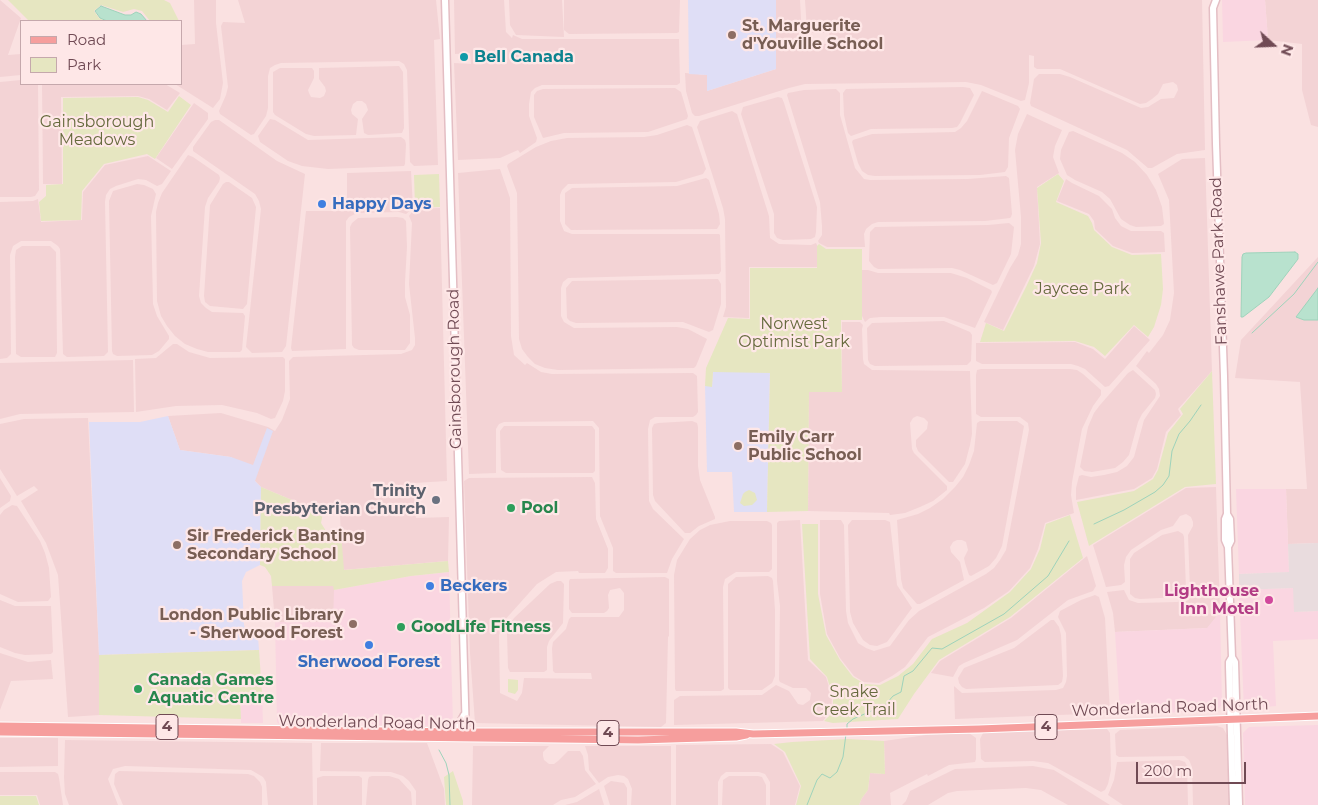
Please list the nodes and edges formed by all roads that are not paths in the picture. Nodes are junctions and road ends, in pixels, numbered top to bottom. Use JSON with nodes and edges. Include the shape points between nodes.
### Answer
{"nodes":[{"id":1,"x":445,"y":0,"type":"edge"},
{"id":2,"x":1210,"y":0,"type":"edge"},
{"id":3,"x":1216,"y":0,"type":"edge"},
{"id":4,"x":1213,"y":8,"type":"junction"},
{"id":5,"x":465,"y":714,"type":"junction"},
{"id":6,"x":1318,"y":716,"type":"edge"},
{"id":7,"x":1233,"y":719,"type":"junction"},
{"id":8,"x":0,"y":726,"type":"edge"},
{"id":9,"x":0,"y":732,"type":"edge"},
{"id":10,"x":444,"y":732,"type":"junction"},
{"id":11,"x":753,"y":734,"type":"junction"},
{"id":12,"x":466,"y":735,"type":"junction"},
{"id":13,"x":1233,"y":805,"type":"edge"},
{"id":14,"x":1239,"y":805,"type":"edge"}],
"edges":[{"from":1,"to":5,"type":"main road","name":"Gainsborough Road"},
{"from":2,"to":4,"type":"main road","name":"Fanshawe Park Road"},
{"from":3,"to":4,"type":"main road","name":"Fanshawe Park Road"},
{"from":4,"to":7,"type":"main road","name":"Fanshawe Park Road","via":[[1227,514],[1231,541],[1228,547],[1232,657],[1235,662]]},
{"from":5,"to":10,"type":"main road","via":[[456,728]]},
{"from":5,"to":12,"type":"main road","name":"Gainsborough Road"},
{"from":6,"to":7,"type":"main road","name":"Wonderland Road North","number":"4"},
{"from":7,"to":11,"type":"main road","name":"Wonderland Road North","number":"4"},
{"from":7,"to":13,"type":"main road"},
{"from":7,"to":14,"type":"main road"},
{"from":8,"to":10,"type":"main road","name":"Wonderland Road North","number":"4"},
{"from":9,"to":12,"type":"main road","name":"Wonderland Road North","number":"4"},
{"from":10,"to":12,"type":"main road","name":"Wonderland Road North","number":"4"},
{"from":11,"to":12,"type":"main road","name":"Wonderland Road North","number":"4","via":[[543,732]]},
{"from":11,"to":12,"type":"main road","name":"Wonderland Road North","number":"4","via":[[736,738],[666,740]]}]}
